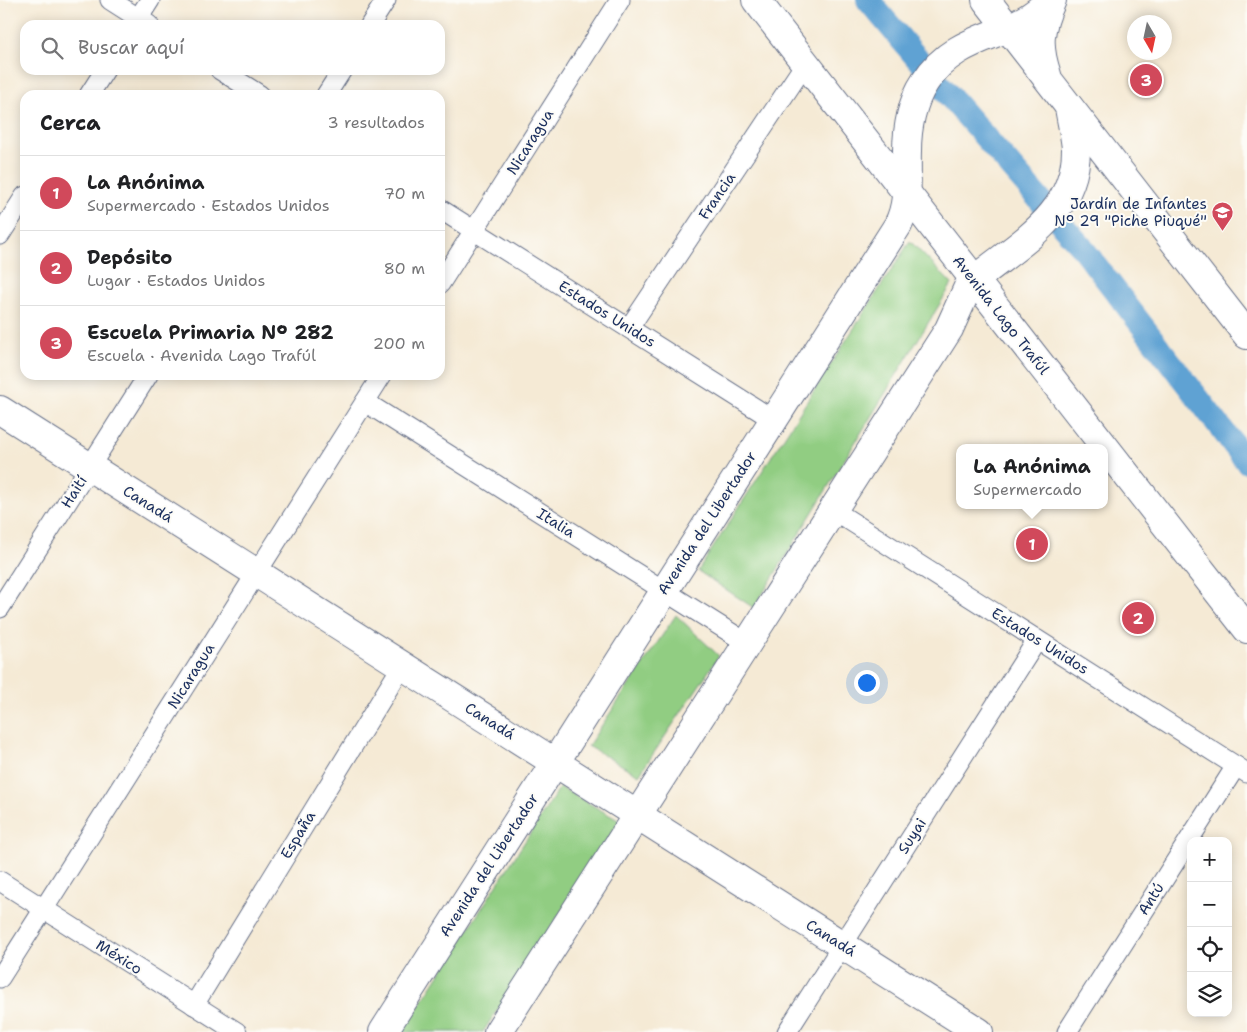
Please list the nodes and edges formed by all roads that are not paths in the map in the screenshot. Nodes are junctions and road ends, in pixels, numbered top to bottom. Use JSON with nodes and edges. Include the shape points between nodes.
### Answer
{"nodes":[{"id":1,"x":110,"y":0,"type":"edge"},
{"id":2,"x":150,"y":0,"type":"edge"},
{"id":3,"x":386,"y":0,"type":"edge"},
{"id":4,"x":620,"y":0,"type":"edge"},
{"id":5,"x":756,"y":0,"type":"edge"},
{"id":6,"x":986,"y":0,"type":"edge"},
{"id":7,"x":1050,"y":0,"type":"edge"},
{"id":8,"x":136,"y":20,"type":"edge"},
{"id":9,"x":141,"y":20,"type":"edge"},
{"id":10,"x":373,"y":20,"type":"edge"},
{"id":11,"x":1007,"y":26,"type":"junction"},
{"id":12,"x":805,"y":64,"type":"junction"},
{"id":13,"x":102,"y":75,"type":"edge"},
{"id":14,"x":228,"y":75,"type":"edge"},
{"id":15,"x":339,"y":75,"type":"edge"},
{"id":16,"x":1050,"y":84,"type":"junction"},
{"id":17,"x":92,"y":90,"type":"edge"},
{"id":18,"x":252,"y":90,"type":"edge"},
{"id":19,"x":329,"y":90,"type":"edge"},
{"id":20,"x":1069,"y":107,"type":"junction"},
{"id":21,"x":906,"y":195,"type":"junction"},
{"id":22,"x":20,"y":204,"type":"edge"},
{"id":23,"x":445,"y":212,"type":"edge"},
{"id":24,"x":474,"y":230,"type":"junction"},
{"id":25,"x":0,"y":236,"type":"edge"},
{"id":26,"x":445,"y":276,"type":"edge"},
{"id":27,"x":974,"y":280,"type":"junction"},
{"id":28,"x":629,"y":328,"type":"junction"},
{"id":29,"x":1247,"y":335,"type":"edge"},
{"id":30,"x":145,"y":380,"type":"edge"},
{"id":31,"x":379,"y":380,"type":"edge"},
{"id":32,"x":365,"y":402,"type":"junction"},
{"id":33,"x":0,"y":410,"type":"edge"},
{"id":34,"x":774,"y":420,"type":"junction"},
{"id":35,"x":1102,"y":444,"type":"edge"},
{"id":36,"x":1108,"y":451,"type":"edge"},
{"id":37,"x":90,"y":467,"type":"junction"},
{"id":38,"x":833,"y":510,"type":"junction"},
{"id":39,"x":256,"y":573,"type":"junction"},
{"id":40,"x":664,"y":591,"type":"junction"},
{"id":41,"x":0,"y":608,"type":"edge"},
{"id":42,"x":1247,"y":629,"type":"edge"},
{"id":43,"x":1037,"y":640,"type":"junction"},
{"id":44,"x":747,"y":643,"type":"junction"},
{"id":45,"x":402,"y":666,"type":"junction"},
{"id":46,"x":554,"y":762,"type":"junction"},
{"id":47,"x":1242,"y":769,"type":"edge"},
{"id":48,"x":637,"y":815,"type":"junction"},
{"id":49,"x":0,"y":881,"type":"edge"},
{"id":50,"x":44,"y":909,"type":"junction"},
{"id":51,"x":843,"y":945,"type":"junction"},
{"id":52,"x":0,"y":978,"type":"edge"},
{"id":53,"x":194,"y":1005,"type":"junction"},
{"id":54,"x":237,"y":1032,"type":"edge"},
{"id":55,"x":382,"y":1032,"type":"edge"},
{"id":56,"x":498,"y":1032,"type":"edge"},
{"id":57,"x":787,"y":1032,"type":"edge"},
{"id":58,"x":979,"y":1032,"type":"edge"},
{"id":59,"x":1067,"y":1032,"type":"edge"}],
"edges":[{"from":1,"to":8,"type":"street"},
{"from":2,"to":9,"type":"street"},
{"from":3,"to":10,"type":"street"},
{"from":4,"to":24,"type":"street","name":"Nicaragua"},
{"from":5,"to":12,"type":"main road","name":"Avenida Lago Trafúl"},
{"from":6,"to":11,"type":"main road"},
{"from":7,"to":11,"type":"main road","name":"Avenida del Libertador","via":[[1032,15]]},
{"from":7,"to":16,"type":"main road","via":[[1040,37],[1040,56]]},
{"from":11,"to":16,"type":"main road"},
{"from":11,"to":21,"type":"main road","name":"Avenida del Libertador","via":[[961,46],[942,60],[925,80],[912,112],[906,148]]},
{"from":12,"to":21,"type":"main road","name":"Avenida Lago Trafúl"},
{"from":12,"to":28,"type":"street","name":"Francia"},
{"from":13,"to":17,"type":"street"},
{"from":14,"to":18,"type":"street"},
{"from":15,"to":19,"type":"street"},
{"from":16,"to":20,"type":"main road"},
{"from":20,"to":27,"type":"main road","via":[[1076,151],[1068,193],[1049,219]]},
{"from":20,"to":29,"type":"main road"},
{"from":21,"to":27,"type":"main road","name":"Avenida Lago Trafúl"},
{"from":21,"to":34,"type":"main road","name":"Avenida del Libertador","via":[[905,209],[898,225]]},
{"from":22,"to":25,"type":"street"},
{"from":23,"to":24,"type":"street","name":"Estados Unidos"},
{"from":24,"to":26,"type":"street","name":"Nicaragua"},
{"from":24,"to":28,"type":"street","name":"Estados Unidos"},
{"from":27,"to":35,"type":"main road","name":"Avenida Lago Trafúl"},
{"from":27,"to":38,"type":"main road","via":[[949,329]]},
{"from":28,"to":34,"type":"street","name":"Estados Unidos"},
{"from":30,"to":37,"type":"street","name":"Haití"},
{"from":31,"to":32,"type":"street","name":"Nicaragua"},
{"from":32,"to":39,"type":"street","name":"Nicaragua"},
{"from":32,"to":40,"type":"street","name":"Italia"},
{"from":33,"to":37,"type":"main road","name":"Canadá"},
{"from":34,"to":40,"type":"main road","name":"Avenida del Libertador"},
{"from":36,"to":42,"type":"main road","name":"Avenida Lago Trafúl"},
{"from":37,"to":39,"type":"main road","name":"Canadá"},
{"from":37,"to":41,"type":"street","name":"Haití"},
{"from":38,"to":43,"type":"street","name":"Estados Unidos"},
{"from":38,"to":44,"type":"main road"},
{"from":39,"to":45,"type":"main road","name":"Canadá"},
{"from":39,"to":50,"type":"street","name":"Nicaragua"},
{"from":40,"to":44,"type":"street","name":"Italia"},
{"from":40,"to":46,"type":"main road","name":"Avenida del Libertador"},
{"from":43,"to":47,"type":"street","name":"Estados Unidos"},
{"from":43,"to":51,"type":"street","name":"Suyai"},
{"from":44,"to":48,"type":"main road"},
{"from":45,"to":46,"type":"main road","name":"Canadá"},
{"from":45,"to":53,"type":"street","name":"España"},
{"from":46,"to":48,"type":"main road","name":"Canadá"},
{"from":46,"to":55,"type":"main road","name":"Avenida del Libertador"},
{"from":47,"to":59,"type":"street","name":"Antú"},
{"from":48,"to":51,"type":"main road","name":"Canadá"},
{"from":48,"to":56,"type":"main road"},
{"from":49,"to":50,"type":"street","name":"México"},
{"from":50,"to":52,"type":"street","name":"Nicaragua"},
{"from":50,"to":53,"type":"street","name":"México"},
{"from":51,"to":57,"type":"street","name":"Suyai"},
{"from":51,"to":58,"type":"main road","name":"Canadá"},
{"from":53,"to":54,"type":"street","name":"México"}]}
